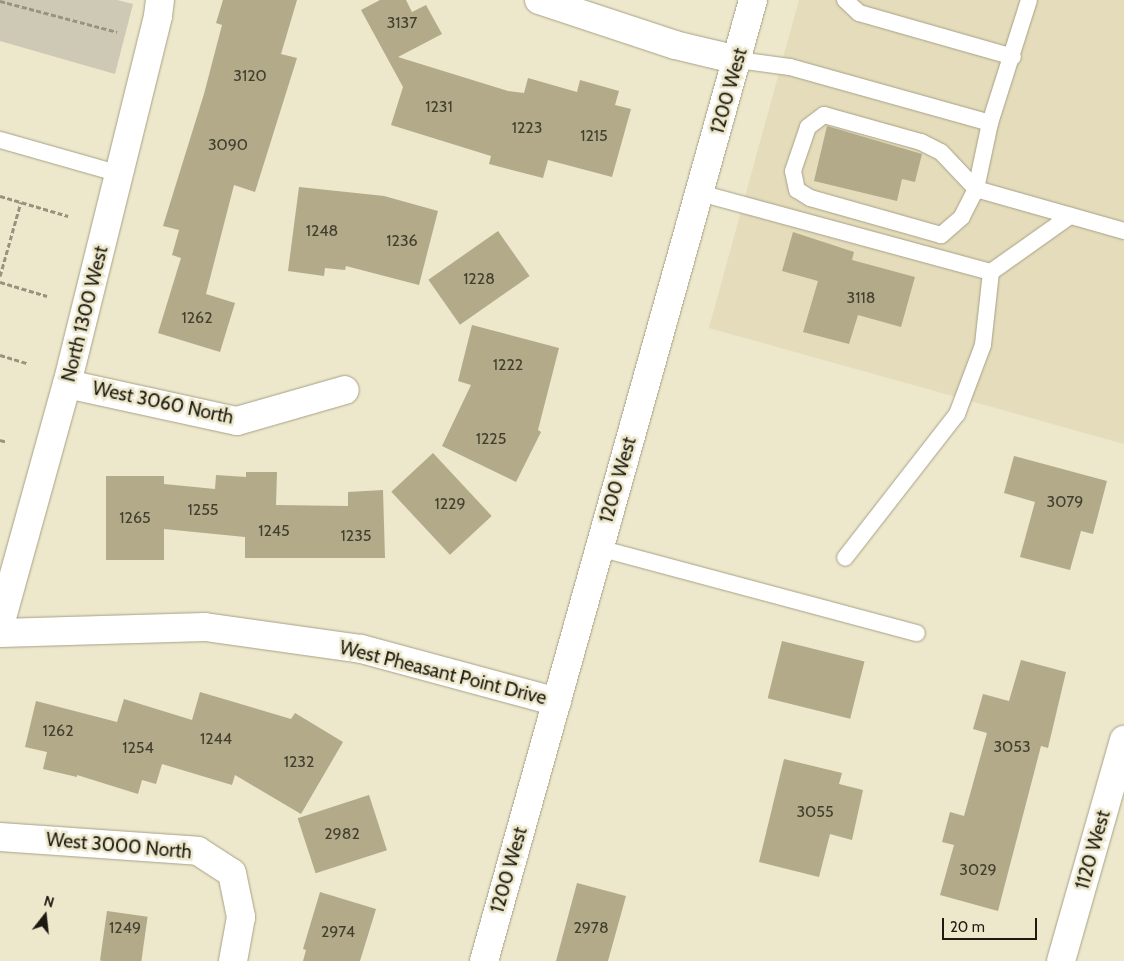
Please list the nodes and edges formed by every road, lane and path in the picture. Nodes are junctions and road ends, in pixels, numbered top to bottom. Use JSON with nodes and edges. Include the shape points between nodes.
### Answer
{"nodes":[{"id":1,"x":160,"y":0,"type":"edge"},
{"id":2,"x":539,"y":0,"type":"edge"},
{"id":3,"x":753,"y":0,"type":"edge"},
{"id":4,"x":845,"y":0,"type":"edge"},
{"id":5,"x":1029,"y":0,"type":"edge"},
{"id":6,"x":0,"y":1,"type":"edge"},
{"id":7,"x":117,"y":32,"type":"dead end"},
{"id":8,"x":1014,"y":57,"type":"junction"},
{"id":9,"x":738,"y":60,"type":"junction"},
{"id":10,"x":990,"y":123,"type":"junction"},
{"id":11,"x":0,"y":140,"type":"edge"},
{"id":12,"x":120,"y":174,"type":"junction"},
{"id":13,"x":976,"y":189,"type":"junction"},
{"id":14,"x":700,"y":193,"type":"junction"},
{"id":15,"x":0,"y":196,"type":"edge"},
{"id":16,"x":21,"y":202,"type":"junction"},
{"id":17,"x":68,"y":216,"type":"dead end"},
{"id":18,"x":1070,"y":216,"type":"junction"},
{"id":19,"x":1124,"y":231,"type":"edge"},
{"id":20,"x":991,"y":272,"type":"junction"},
{"id":21,"x":0,"y":276,"type":"edge"},
{"id":22,"x":0,"y":282,"type":"edge"},
{"id":23,"x":47,"y":296,"type":"dead end"},
{"id":24,"x":0,"y":355,"type":"edge"},
{"id":25,"x":27,"y":363,"type":"dead end"},
{"id":26,"x":67,"y":384,"type":"junction"},
{"id":27,"x":346,"y":390,"type":"dead end"},
{"id":28,"x":0,"y":440,"type":"edge"},
{"id":29,"x":7,"y":442,"type":"dead end"},
{"id":30,"x":599,"y":548,"type":"junction"},
{"id":31,"x":845,"y":558,"type":"dead end"},
{"id":32,"x":0,"y":625,"type":"edge"},
{"id":33,"x":0,"y":633,"type":"edge"},
{"id":34,"x":918,"y":634,"type":"dead end"},
{"id":35,"x":557,"y":702,"type":"junction"},
{"id":36,"x":1124,"y":740,"type":"edge"},
{"id":37,"x":0,"y":837,"type":"edge"},
{"id":38,"x":233,"y":961,"type":"edge"},
{"id":39,"x":484,"y":961,"type":"edge"},
{"id":40,"x":1061,"y":961,"type":"edge"}],
"edges":[{"from":1,"to":12,"type":"street","name":"North 1300 West"},
{"from":2,"to":9,"type":"street","via":[[675,45]]},
{"from":3,"to":9,"type":"street","name":"1200 West"},
{"from":4,"to":8,"type":"lane","via":[[859,13]]},
{"from":5,"to":8,"type":"lane"},
{"from":6,"to":7,"type":"path"},
{"from":8,"to":10,"type":"lane"},
{"from":9,"to":10,"type":"lane","via":[[790,67]]},
{"from":9,"to":14,"type":"street","name":"1200 West"},
{"from":10,"to":13,"type":"lane"},
{"from":11,"to":12,"type":"lane"},
{"from":12,"to":26,"type":"street","name":"North 1300 West"},
{"from":13,"to":13,"type":"lane","via":[[941,152],[922,142],[824,115],[808,127],[793,172],[797,190],[810,198],[941,235],[962,216]]},
{"from":13,"to":18,"type":"lane"},
{"from":14,"to":20,"type":"lane"},
{"from":14,"to":30,"type":"street","name":"1200 West"},
{"from":15,"to":16,"type":"path"},
{"from":16,"to":17,"type":"path"},
{"from":16,"to":21,"type":"path"},
{"from":18,"to":19,"type":"lane"},
{"from":18,"to":20,"type":"lane"},
{"from":20,"to":31,"type":"lane","via":[[983,345],[957,414]]},
{"from":22,"to":23,"type":"path"},
{"from":24,"to":25,"type":"path"},
{"from":26,"to":27,"type":"street","name":"West 3060 North","via":[[237,421]]},
{"from":26,"to":32,"type":"street","name":"North 1300 West"},
{"from":28,"to":29,"type":"path"},
{"from":30,"to":34,"type":"lane"},
{"from":30,"to":35,"type":"street","name":"1200 West"},
{"from":33,"to":35,"type":"street","name":"West Pheasant Point Drive","via":[[205,627],[361,649]]},
{"from":35,"to":39,"type":"street","name":"1200 West"},
{"from":36,"to":40,"type":"street","name":"1120 West"},
{"from":37,"to":38,"type":"street","name":"West 3000 North","via":[[198,851],[232,873],[241,917]]}]}
